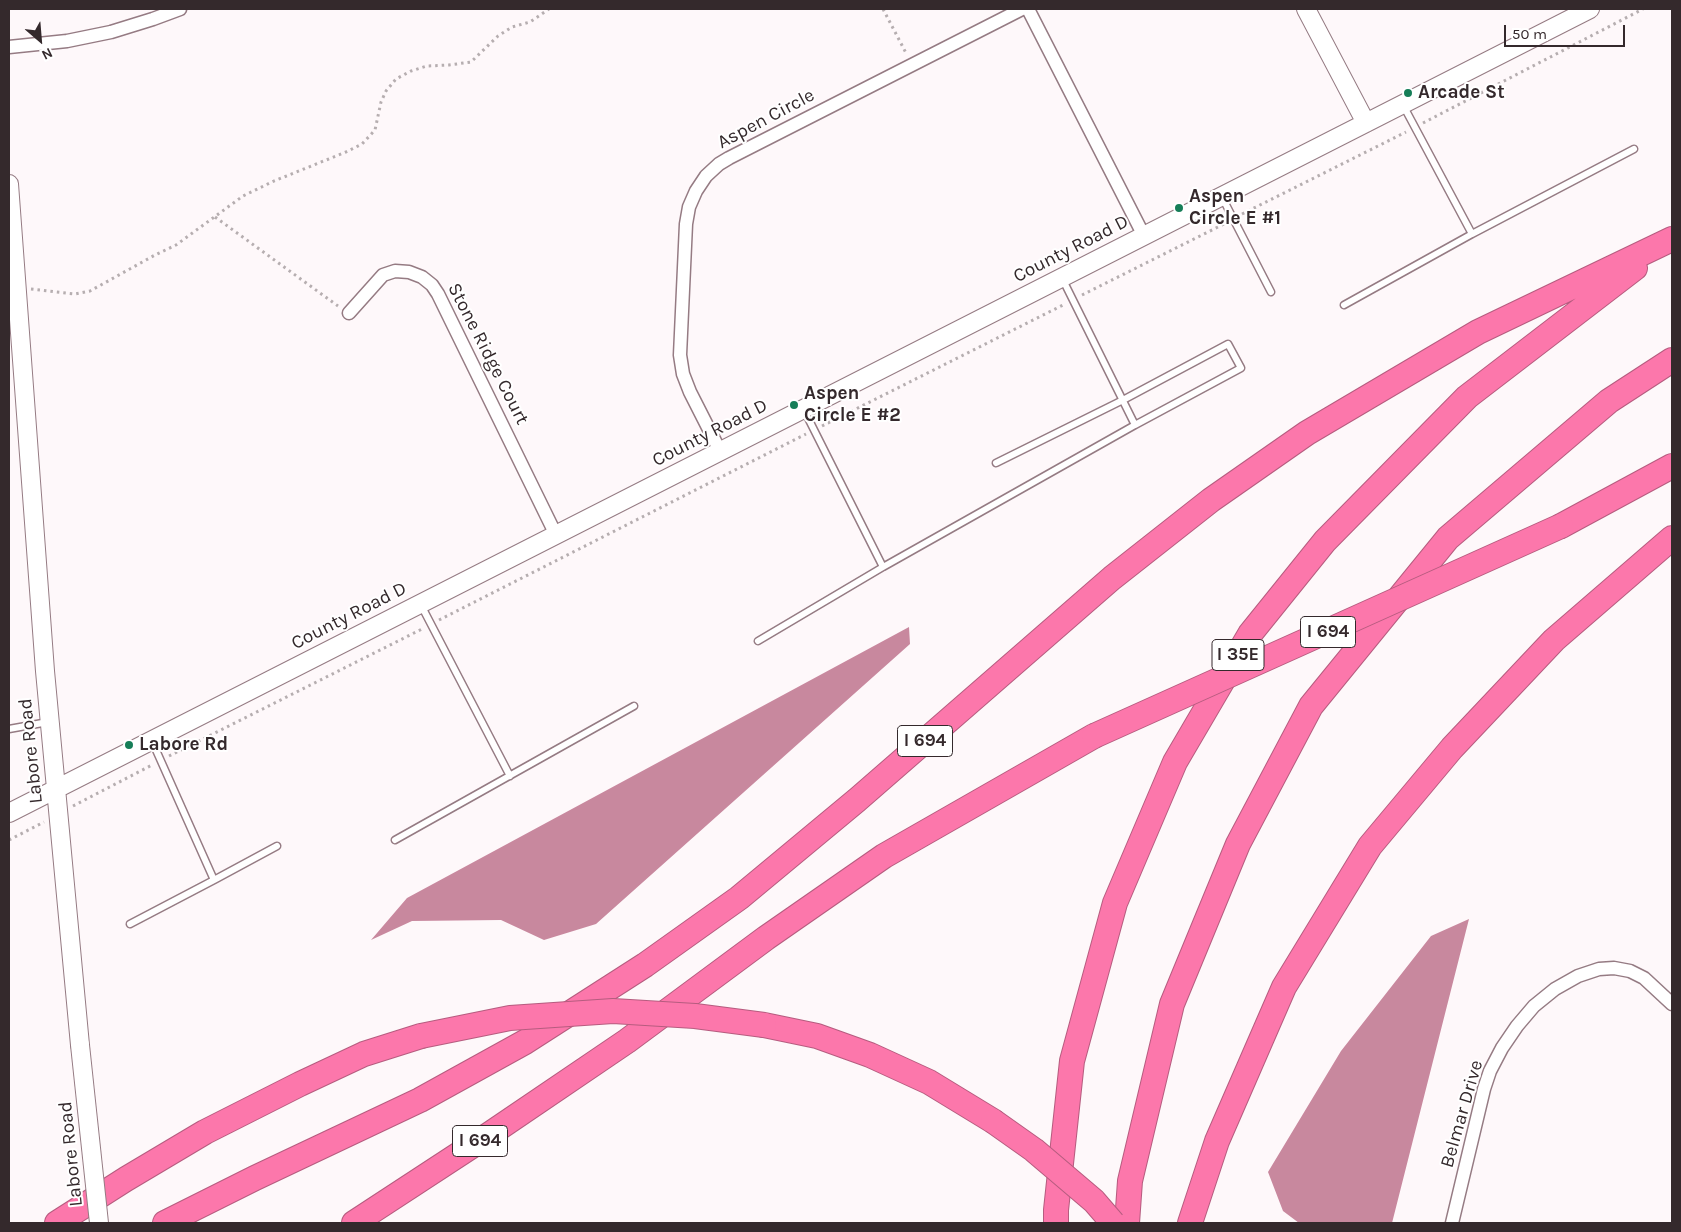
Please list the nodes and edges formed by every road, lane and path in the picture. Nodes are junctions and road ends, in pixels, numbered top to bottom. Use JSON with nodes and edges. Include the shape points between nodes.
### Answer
{"nodes":[{"id":1,"x":180,"y":9,"type":"edge"},
{"id":2,"x":549,"y":9,"type":"edge"},
{"id":3,"x":883,"y":9,"type":"edge"},
{"id":4,"x":1022,"y":9,"type":"edge"},
{"id":5,"x":1028,"y":9,"type":"edge"},
{"id":6,"x":1306,"y":9,"type":"edge"},
{"id":7,"x":1590,"y":9,"type":"edge"},
{"id":8,"x":1643,"y":9,"type":"edge"},
{"id":9,"x":9,"y":47,"type":"edge"},
{"id":10,"x":913,"y":65,"type":"junction"},
{"id":11,"x":1403,"y":104,"type":"junction"},
{"id":12,"x":1366,"y":123,"type":"junction"},
{"id":13,"x":1415,"y":127,"type":"junction"},
{"id":14,"x":1634,"y":149,"type":"dead end"},
{"id":15,"x":9,"y":184,"type":"edge"},
{"id":16,"x":1221,"y":196,"type":"junction"},
{"id":17,"x":215,"y":217,"type":"junction"},
{"id":18,"x":1233,"y":219,"type":"junction"},
{"id":19,"x":1472,"y":234,"type":"junction"},
{"id":20,"x":1144,"y":236,"type":"junction"},
{"id":21,"x":1672,"y":239,"type":"edge"},
{"id":22,"x":12,"y":264,"type":"edge"},
{"id":23,"x":1062,"y":278,"type":"junction"},
{"id":24,"x":16,"y":291,"type":"junction"},
{"id":25,"x":1271,"y":292,"type":"dead end"},
{"id":26,"x":1073,"y":300,"type":"junction"},
{"id":27,"x":1344,"y":305,"type":"dead end"},
{"id":28,"x":349,"y":313,"type":"joint"},
{"id":29,"x":1672,"y":360,"type":"edge"},
{"id":30,"x":1123,"y":400,"type":"junction"},
{"id":31,"x":804,"y":409,"type":"junction"},
{"id":32,"x":1135,"y":425,"type":"junction"},
{"id":33,"x":814,"y":430,"type":"junction"},
{"id":34,"x":720,"y":452,"type":"junction"},
{"id":35,"x":996,"y":463,"type":"dead end"},
{"id":36,"x":1672,"y":466,"type":"edge"},
{"id":37,"x":556,"y":535,"type":"junction"},
{"id":38,"x":1672,"y":538,"type":"edge"},
{"id":39,"x":883,"y":567,"type":"junction"},
{"id":40,"x":420,"y":604,"type":"junction"},
{"id":41,"x":431,"y":625,"type":"junction"},
{"id":42,"x":758,"y":640,"type":"dead end"},
{"id":43,"x":634,"y":706,"type":"dead end"},
{"id":44,"x":50,"y":721,"type":"junction"},
{"id":45,"x":9,"y":729,"type":"edge"},
{"id":46,"x":152,"y":740,"type":"junction"},
{"id":47,"x":161,"y":761,"type":"junction"},
{"id":48,"x":510,"y":776,"type":"junction"},
{"id":49,"x":57,"y":788,"type":"junction"},
{"id":50,"x":9,"y":813,"type":"edge"},
{"id":51,"x":59,"y":814,"type":"junction"},
{"id":52,"x":9,"y":840,"type":"edge"},
{"id":53,"x":395,"y":840,"type":"dead end"},
{"id":54,"x":277,"y":846,"type":"dead end"},
{"id":55,"x":214,"y":880,"type":"junction"},
{"id":56,"x":130,"y":924,"type":"dead end"},
{"id":57,"x":1672,"y":1004,"type":"edge"},
{"id":58,"x":57,"y":1223,"type":"edge"},
{"id":59,"x":99,"y":1223,"type":"edge"},
{"id":60,"x":165,"y":1223,"type":"edge"},
{"id":61,"x":354,"y":1223,"type":"edge"},
{"id":62,"x":1056,"y":1223,"type":"edge"},
{"id":63,"x":1113,"y":1223,"type":"edge"},
{"id":64,"x":1127,"y":1223,"type":"edge"},
{"id":65,"x":1190,"y":1223,"type":"edge"},
{"id":66,"x":1452,"y":1223,"type":"edge"}],
"edges":[{"from":1,"to":9,"type":"street","via":[[111,32],[67,41]]},
{"from":2,"to":17,"type":"path","via":[[530,22],[512,27],[498,36],[471,62],[427,66],[396,79],[386,91],[375,130],[362,144],[243,196]]},
{"from":3,"to":10,"type":"path"},
{"from":4,"to":10,"type":"street","name":"Aspen Circle"},
{"from":5,"to":20,"type":"street"},
{"from":6,"to":12,"type":"street"},
{"from":7,"to":11,"type":"street","name":"County Road D"},
{"from":8,"to":13,"type":"path"},
{"from":10,"to":34,"type":"street","name":"Aspen Circle","via":[[729,158],[706,176],[696,191],[686,224],[680,355],[690,392]]},
{"from":11,"to":12,"type":"street","name":"County Road D"},
{"from":11,"to":13,"type":"lane"},
{"from":12,"to":16,"type":"street","name":"County Road D"},
{"from":13,"to":18,"type":"path"},
{"from":13,"to":19,"type":"lane"},
{"from":14,"to":19,"type":"lane"},
{"from":15,"to":22,"type":"street","name":"Labore Road"},
{"from":16,"to":18,"type":"lane"},
{"from":16,"to":20,"type":"street","name":"County Road D"},
{"from":17,"to":24,"type":"path","via":[[176,245],[90,291],[75,294],[29,289]]},
{"from":17,"to":28,"type":"path"},
{"from":18,"to":25,"type":"lane"},
{"from":18,"to":26,"type":"path"},
{"from":19,"to":27,"type":"lane"},
{"from":20,"to":23,"type":"street","name":"County Road D"},
{"from":21,"to":60,"type":"highway","number":"I 694","via":[[1478,332],[1307,433],[1210,500],[1112,578],[739,898],[645,966],[525,1042],[420,1100]]},
{"from":21,"to":62,"type":"highway","number":"I 35E","via":[[1467,397],[1325,541],[1250,634],[1175,762],[1115,902],[1072,1061]]},
{"from":22,"to":24,"type":"street","name":"Labore Road"},
{"from":23,"to":26,"type":"lane"},
{"from":23,"to":31,"type":"street","name":"County Road D"},
{"from":24,"to":44,"type":"street","name":"Labore Road"},
{"from":26,"to":30,"type":"lane"},
{"from":26,"to":33,"type":"path"},
{"from":28,"to":37,"type":"street","name":"Stone Ridge Court","via":[[383,275],[395,271],[409,272],[422,276],[432,285]]},
{"from":29,"to":64,"type":"highway","via":[[1609,401],[1448,538],[1311,706],[1238,844],[1172,1004],[1130,1181]]},
{"from":30,"to":32,"type":"lane"},
{"from":30,"to":32,"type":"lane","via":[[1228,344],[1241,368]]},
{"from":30,"to":35,"type":"lane"},
{"from":31,"to":33,"type":"lane"},
{"from":31,"to":34,"type":"street","name":"County Road D"},
{"from":32,"to":39,"type":"lane"},
{"from":33,"to":39,"type":"lane"},
{"from":33,"to":41,"type":"path"},
{"from":34,"to":37,"type":"street","name":"County Road D"},
{"from":36,"to":61,"type":"highway","number":"I 694","bridge":true,"via":[[1561,526],[1094,736],[884,856],[611,1051]]},
{"from":37,"to":40,"type":"street","name":"County Road D"},
{"from":38,"to":65,"type":"highway","via":[[1554,640],[1452,748],[1370,846],[1284,987],[1217,1141]]},
{"from":39,"to":42,"type":"lane"},
{"from":40,"to":41,"type":"lane"},
{"from":40,"to":46,"type":"street","name":"County Road D"},
{"from":41,"to":47,"type":"path"},
{"from":41,"to":48,"type":"lane"},
{"from":43,"to":48,"type":"lane"},
{"from":44,"to":45,"type":"lane"},
{"from":44,"to":49,"type":"street","name":"Labore Road"},
{"from":46,"to":47,"type":"lane"},
{"from":46,"to":49,"type":"street","name":"County Road D"},
{"from":47,"to":51,"type":"path"},
{"from":47,"to":55,"type":"lane"},
{"from":48,"to":53,"type":"lane"},
{"from":49,"to":50,"type":"street","name":"County Road D"},
{"from":49,"to":51,"type":"street","name":"Labore Road"},
{"from":51,"to":52,"type":"path"},
{"from":51,"to":59,"type":"street","name":"Labore Road","bridge":true},
{"from":54,"to":55,"type":"lane"},
{"from":55,"to":56,"type":"lane"},
{"from":57,"to":66,"type":"street","name":"Belmar Drive","via":[[1644,978],[1630,971],[1599,968],[1555,989],[1534,1006],[1502,1048],[1490,1071]]},
{"from":58,"to":63,"type":"highway","bridge":true,"via":[[205,1132],[364,1054],[421,1036],[510,1018],[613,1011],[695,1016],[764,1025],[817,1036],[870,1055],[929,1082],[993,1121],[1042,1156],[1094,1201]]}]}
